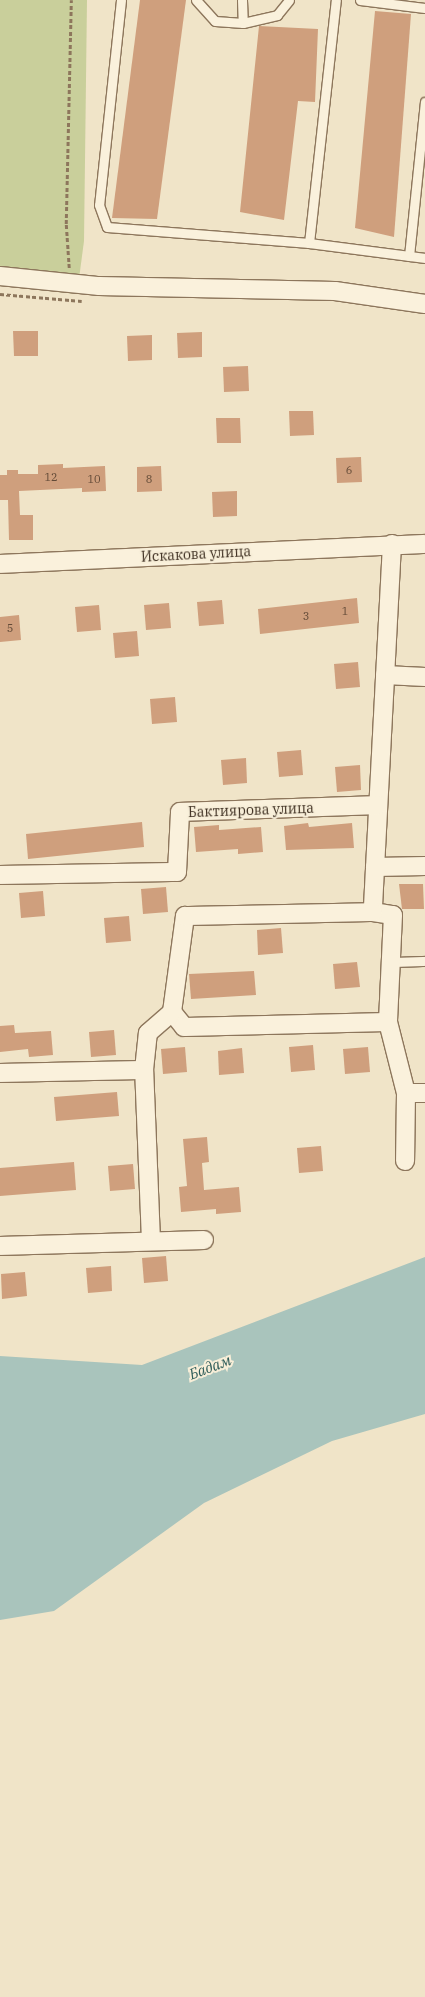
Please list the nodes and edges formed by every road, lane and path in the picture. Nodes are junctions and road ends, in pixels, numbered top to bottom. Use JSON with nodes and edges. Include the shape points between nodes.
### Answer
{"nodes":[{"id":1,"x":72,"y":0,"type":"edge"},
{"id":2,"x":121,"y":0,"type":"edge"},
{"id":3,"x":196,"y":0,"type":"edge"},
{"id":4,"x":242,"y":0,"type":"edge"},
{"id":5,"x":289,"y":0,"type":"edge"},
{"id":6,"x":336,"y":0,"type":"edge"},
{"id":7,"x":360,"y":0,"type":"edge"},
{"id":8,"x":425,"y":8,"type":"edge"},
{"id":9,"x":244,"y":23,"type":"junction"},
{"id":10,"x":425,"y":102,"type":"edge"},
{"id":11,"x":309,"y":243,"type":"junction"},
{"id":12,"x":409,"y":256,"type":"junction"},
{"id":13,"x":425,"y":258,"type":"edge"},
{"id":14,"x":0,"y":276,"type":"edge"},
{"id":15,"x":70,"y":283,"type":"junction"},
{"id":16,"x":425,"y":304,"type":"edge"},
{"id":17,"x":392,"y":544,"type":"junction"},
{"id":18,"x":425,"y":544,"type":"edge"},
{"id":19,"x":0,"y":564,"type":"edge"},
{"id":20,"x":385,"y":676,"type":"junction"},
{"id":21,"x":425,"y":676,"type":"edge"},
{"id":22,"x":378,"y":805,"type":"junction"},
{"id":23,"x":425,"y":866,"type":"edge"},
{"id":24,"x":375,"y":867,"type":"junction"},
{"id":25,"x":0,"y":875,"type":"edge"},
{"id":26,"x":373,"y":912,"type":"junction"},
{"id":27,"x":425,"y":961,"type":"edge"},
{"id":28,"x":391,"y":962,"type":"junction"},
{"id":29,"x":172,"y":1012,"type":"junction"},
{"id":30,"x":388,"y":1022,"type":"junction"},
{"id":31,"x":144,"y":1070,"type":"junction"},
{"id":32,"x":0,"y":1073,"type":"edge"},
{"id":33,"x":406,"y":1093,"type":"junction"},
{"id":34,"x":425,"y":1093,"type":"edge"},
{"id":35,"x":405,"y":1162,"type":"dead end"},
{"id":36,"x":204,"y":1240,"type":"dead end"},
{"id":37,"x":151,"y":1241,"type":"junction"},
{"id":38,"x":0,"y":1246,"type":"edge"}],
"edges":[{"from":1,"to":15,"type":"path","via":[[66,224]]},
{"from":2,"to":11,"type":"lane","via":[[98,205],[107,227]]},
{"from":3,"to":9,"type":"lane","via":[[215,21]]},
{"from":4,"to":9,"type":"lane"},
{"from":5,"to":9,"type":"lane","via":[[277,15]]},
{"from":6,"to":11,"type":"lane"},
{"from":7,"to":8,"type":"lane"},
{"from":10,"to":12,"type":"lane"},
{"from":11,"to":12,"type":"lane"},
{"from":12,"to":13,"type":"lane"},
{"from":14,"to":15,"type":"street"},
{"from":15,"to":16,"type":"street","via":[[335,291]]},
{"from":17,"to":18,"type":"street","name":"Искакова улица"},
{"from":17,"to":19,"type":"street","name":"Искакова улица"},
{"from":17,"to":20,"type":"street"},
{"from":20,"to":21,"type":"street"},
{"from":20,"to":22,"type":"street"},
{"from":22,"to":24,"type":"street"},
{"from":22,"to":25,"type":"street","name":"Бактиярова улица","via":[[180,812],[177,872]]},
{"from":23,"to":24,"type":"street"},
{"from":24,"to":26,"type":"street"},
{"from":26,"to":28,"type":"street","via":[[393,914]]},
{"from":26,"to":29,"type":"street","via":[[185,916]]},
{"from":27,"to":28,"type":"lane"},
{"from":28,"to":30,"type":"street"},
{"from":29,"to":30,"type":"street","via":[[184,1027]]},
{"from":29,"to":31,"type":"street","via":[[148,1033]]},
{"from":30,"to":33,"type":"street"},
{"from":31,"to":32,"type":"street"},
{"from":31,"to":37,"type":"street"},
{"from":33,"to":34,"type":"street"},
{"from":33,"to":35,"type":"street"},
{"from":36,"to":37,"type":"street"},
{"from":37,"to":38,"type":"street"}]}
